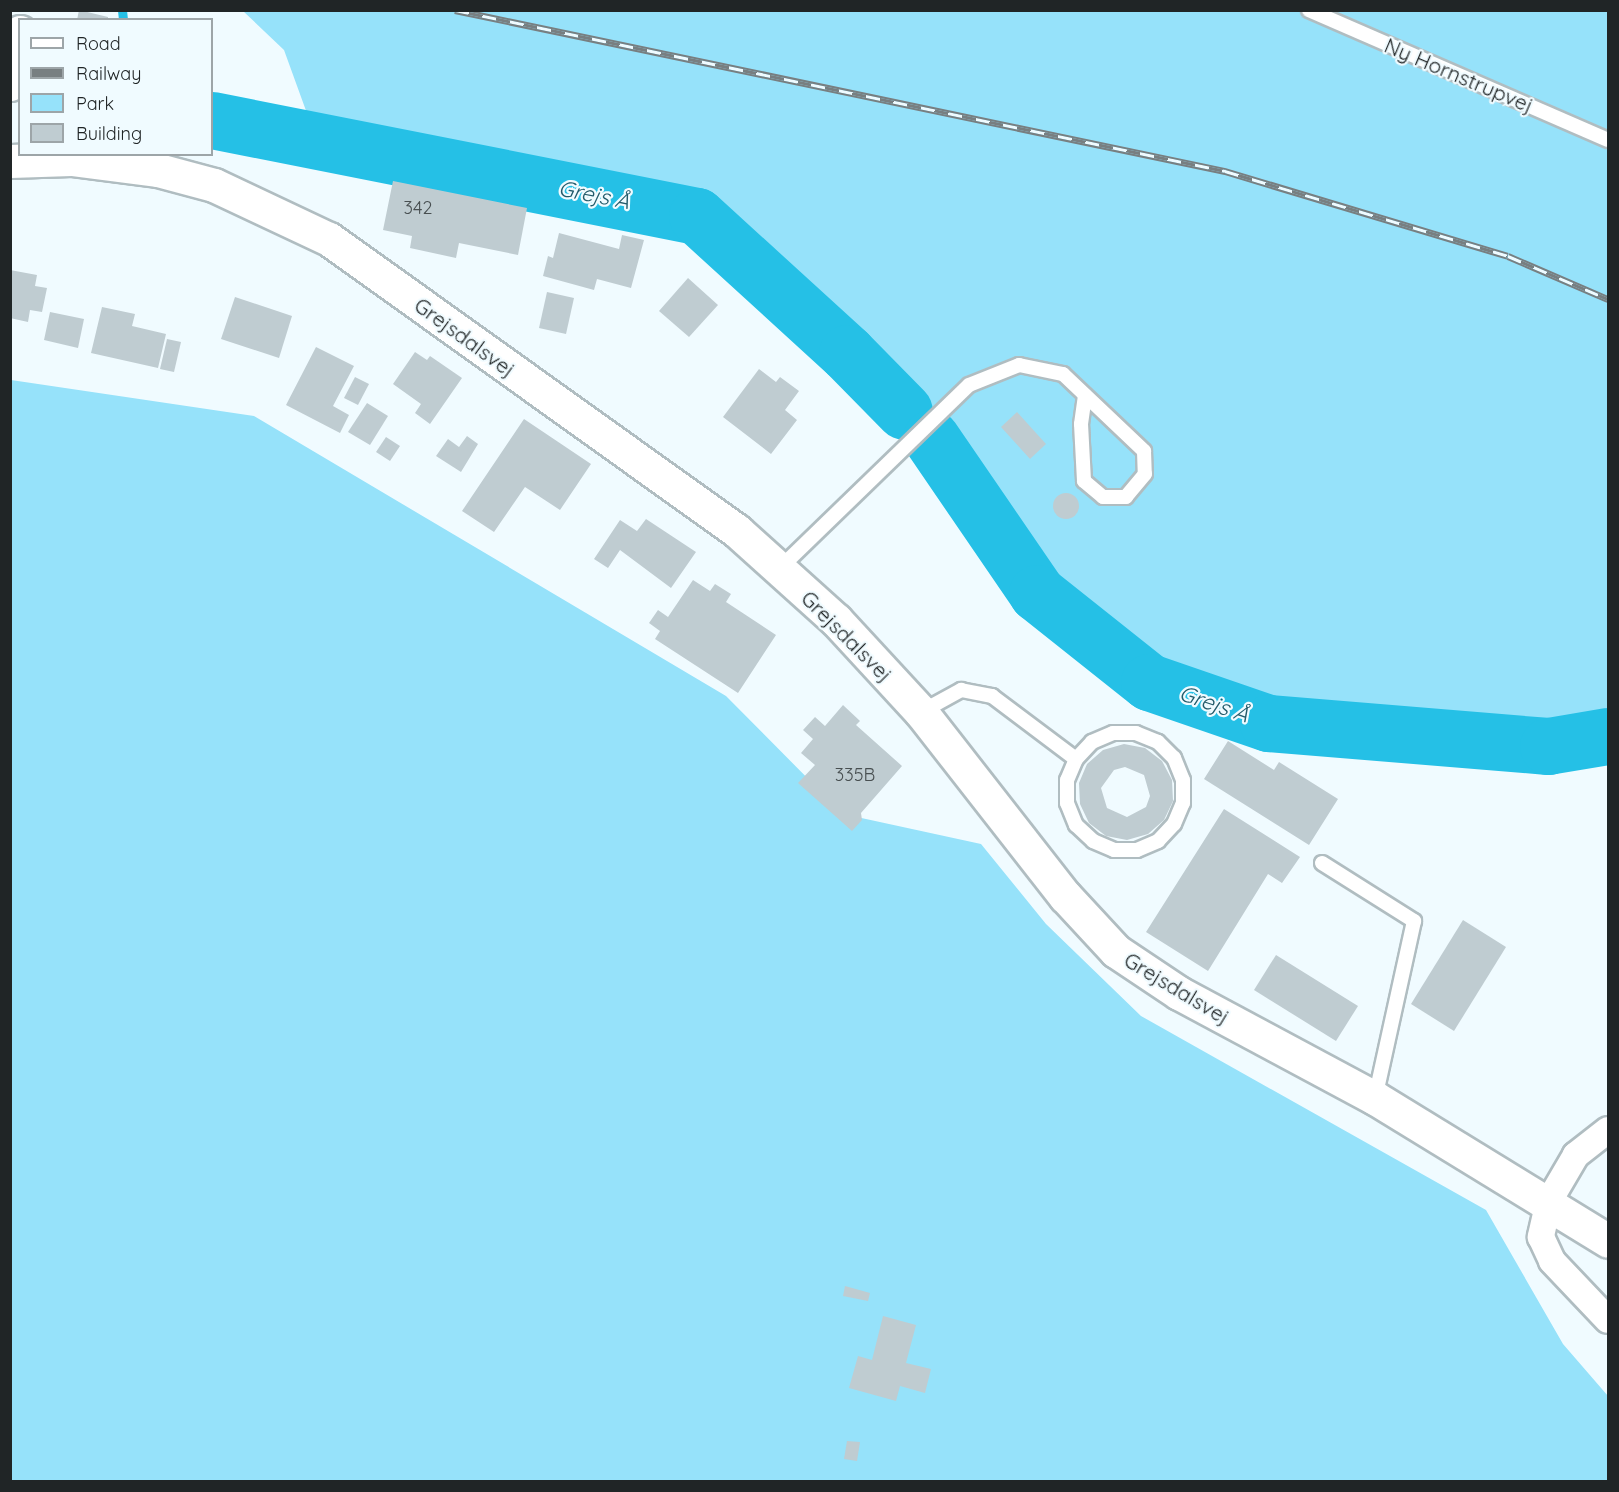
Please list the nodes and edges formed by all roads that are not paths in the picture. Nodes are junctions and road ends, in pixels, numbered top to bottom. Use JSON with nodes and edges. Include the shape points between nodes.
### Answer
{"nodes":[{"id":1,"x":1309,"y":10,"type":"edge"},
{"id":2,"x":18,"y":42,"type":"edge"},
{"id":3,"x":12,"y":74,"type":"edge"},
{"id":4,"x":1608,"y":140,"type":"edge"},
{"id":5,"x":10,"y":161,"type":"edge"},
{"id":6,"x":1085,"y":395,"type":"junction"},
{"id":7,"x":779,"y":569,"type":"junction"},
{"id":8,"x":921,"y":712,"type":"junction"},
{"id":9,"x":1076,"y":759,"type":"junction"},
{"id":10,"x":1322,"y":863,"type":"dead end"},
{"id":11,"x":1375,"y":1098,"type":"junction"},
{"id":12,"x":1608,"y":1130,"type":"edge"},
{"id":13,"x":1549,"y":1201,"type":"junction"},
{"id":14,"x":1608,"y":1241,"type":"edge"},
{"id":15,"x":1608,"y":1320,"type":"edge"}],
"edges":[{"from":1,"to":4,"type":"lane","name":"Ny Hornstrupvej"},
{"from":2,"to":3,"type":"street"},
{"from":5,"to":7,"type":"street","name":"Grejsdalsvej","via":[[71,159],[158,171],[214,185],[320,234],[737,531]]},
{"from":6,"to":6,"type":"lane","via":[[1144,451],[1145,474],[1126,497],[1102,497],[1084,481],[1081,424]]},
{"from":6,"to":7,"type":"lane","via":[[1063,374],[1019,365],[969,385]]},
{"from":7,"to":8,"type":"street","name":"Grejsdalsvej","via":[[836,620]]},
{"from":8,"to":9,"type":"lane","via":[[961,690],[992,696]]},
{"from":8,"to":11,"type":"street","name":"Grejsdalsvej","via":[[1065,896],[1116,951],[1179,993]]},
{"from":9,"to":9,"type":"lane","via":[[1067,780],[1067,803],[1076,825],[1093,841],[1114,850],[1137,850],[1158,841],[1174,824],[1183,803],[1183,780],[1174,758],[1158,742],[1136,733],[1113,733],[1092,742]]},
{"from":10,"to":11,"type":"lane","via":[[1414,921]]},
{"from":11,"to":13,"type":"street","name":"Grejsdalsvej"},
{"from":12,"to":13,"type":"street","via":[[1576,1155]]},
{"from":13,"to":14,"type":"street","name":"Grejsdalsvej"},
{"from":13,"to":15,"type":"street","via":[[1540,1237],[1552,1261]]}]}
